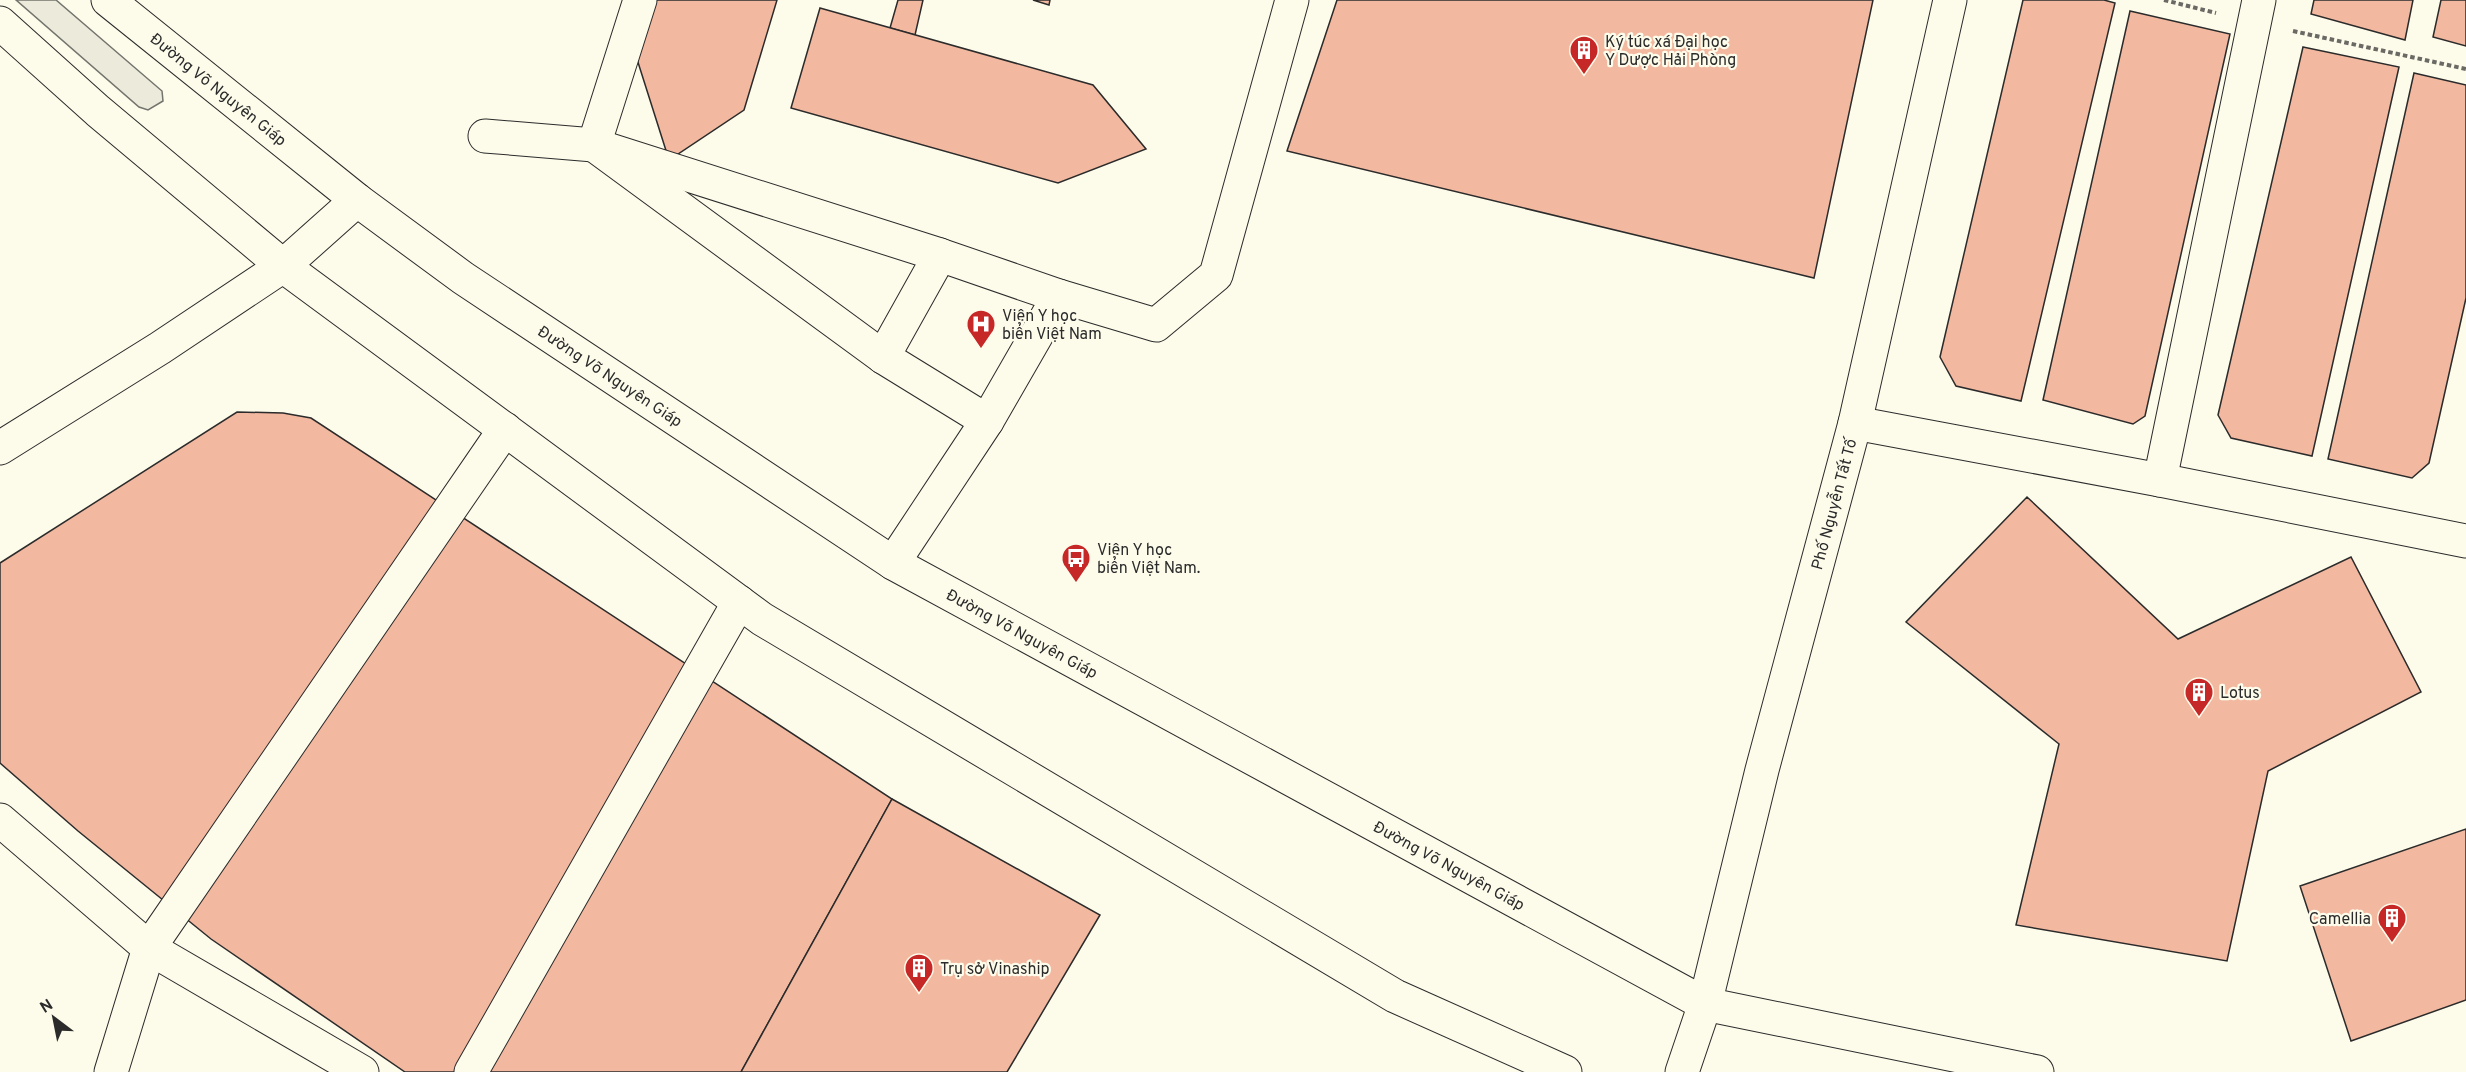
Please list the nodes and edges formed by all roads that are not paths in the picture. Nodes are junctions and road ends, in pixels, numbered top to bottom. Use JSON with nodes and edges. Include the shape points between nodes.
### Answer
{"nodes":[{"id":1,"x":108,"y":0,"type":"edge"},
{"id":2,"x":640,"y":0,"type":"edge"},
{"id":3,"x":1292,"y":0,"type":"edge"},
{"id":4,"x":1950,"y":0,"type":"edge"},
{"id":5,"x":2257,"y":11,"type":"edge"},
{"id":6,"x":0,"y":23,"type":"edge"},
{"id":7,"x":485,"y":136,"type":"dead end"},
{"id":8,"x":594,"y":145,"type":"junction"},
{"id":9,"x":357,"y":200,"type":"junction"},
{"id":10,"x":940,"y":255,"type":"junction"},
{"id":11,"x":283,"y":266,"type":"junction"},
{"id":12,"x":1059,"y":296,"type":"junction"},
{"id":13,"x":883,"y":357,"type":"junction"},
{"id":14,"x":987,"y":421,"type":"junction"},
{"id":15,"x":1855,"y":423,"type":"junction"},
{"id":16,"x":505,"y":429,"type":"junction"},
{"id":17,"x":0,"y":448,"type":"edge"},
{"id":18,"x":2160,"y":480,"type":"junction"},
{"id":19,"x":2465,"y":537,"type":"edge"},
{"id":20,"x":893,"y":563,"type":"junction"},
{"id":21,"x":739,"y":602,"type":"junction"},
{"id":22,"x":0,"y":820,"type":"edge"},
{"id":23,"x":149,"y":948,"type":"junction"},
{"id":24,"x":1705,"y":1004,"type":"junction"},
{"id":25,"x":111,"y":1072,"type":"edge"},
{"id":26,"x":362,"y":1072,"type":"edge"},
{"id":27,"x":471,"y":1072,"type":"edge"},
{"id":28,"x":1565,"y":1072,"type":"edge"},
{"id":29,"x":1682,"y":1072,"type":"edge"},
{"id":30,"x":2037,"y":1072,"type":"edge"}],
"edges":[{"from":1,"to":9,"type":"main road","name":"Đường Võ Nguyên Giáp"},
{"from":2,"to":8,"type":"main road"},
{"from":3,"to":12,"type":"main road","via":[[1216,275],[1156,326]]},
{"from":4,"to":15,"type":"main road","name":"Phố Nguyễn Tất Tố"},
{"from":5,"to":18,"type":"main road"},
{"from":6,"to":11,"type":"main road"},
{"from":7,"to":8,"type":"main road"},
{"from":8,"to":10,"type":"main road"},
{"from":8,"to":13,"type":"main road"},
{"from":9,"to":11,"type":"main road"},
{"from":9,"to":20,"type":"main road","name":"Đường Võ Nguyên Giáp","via":[[463,278]]},
{"from":10,"to":12,"type":"main road"},
{"from":10,"to":13,"type":"main road"},
{"from":11,"to":16,"type":"main road"},
{"from":11,"to":17,"type":"main road"},
{"from":12,"to":14,"type":"main road"},
{"from":13,"to":14,"type":"main road"},
{"from":14,"to":20,"type":"main road"},
{"from":15,"to":18,"type":"main road"},
{"from":15,"to":24,"type":"main road","name":"Phố Nguyễn Tất Tố","via":[[1762,770]]},
{"from":16,"to":21,"type":"main road"},
{"from":16,"to":23,"type":"main road"},
{"from":18,"to":19,"type":"main road"},
{"from":20,"to":24,"type":"main road","name":"Đường Võ Nguyên Giáp"},
{"from":21,"to":27,"type":"main road"},
{"from":21,"to":28,"type":"main road","via":[[1395,996]]},
{"from":22,"to":23,"type":"main road"},
{"from":23,"to":25,"type":"main road"},
{"from":23,"to":26,"type":"main road"},
{"from":24,"to":29,"type":"main road","name":"Phố Nguyễn Tất Tố"},
{"from":24,"to":30,"type":"main road","name":"Đường Võ Nguyên Giáp"}]}
